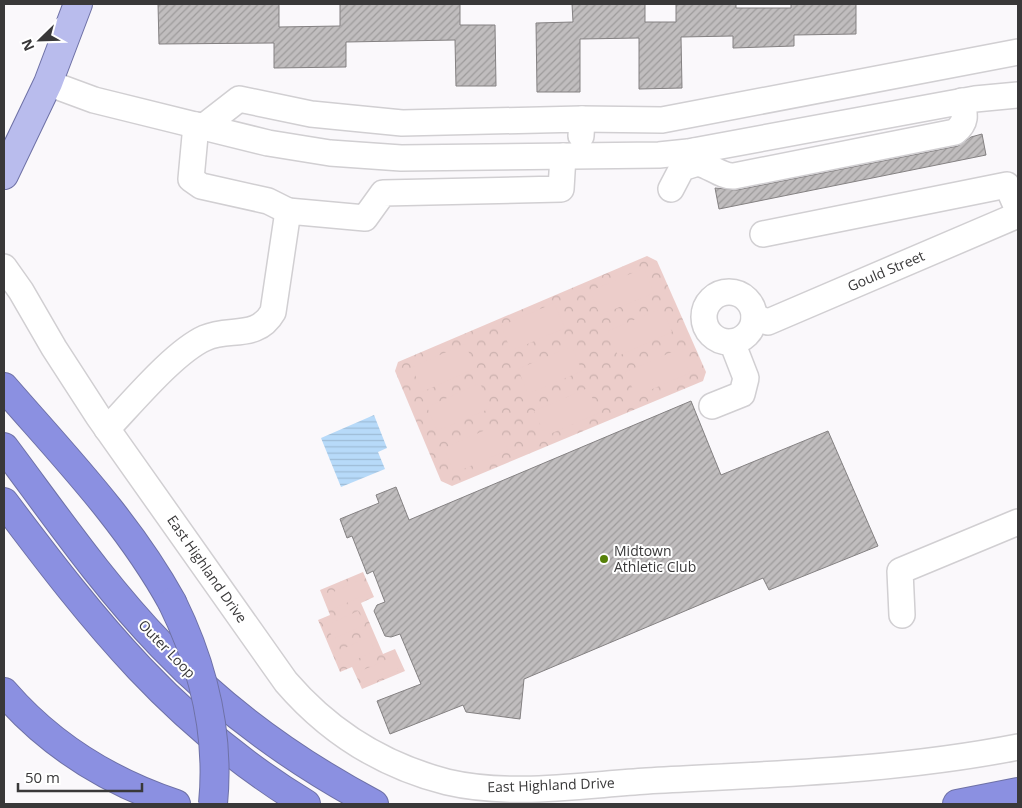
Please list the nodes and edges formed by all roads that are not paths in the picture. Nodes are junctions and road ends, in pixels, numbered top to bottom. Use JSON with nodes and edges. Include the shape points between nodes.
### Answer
{"nodes":[{"id":1,"x":78,"y":4,"type":"edge"},
{"id":2,"x":1018,"y":52,"type":"edge"},
{"id":3,"x":970,"y":62,"type":"junction"},
{"id":4,"x":48,"y":83,"type":"junction"},
{"id":5,"x":800,"y":94,"type":"junction"},
{"id":6,"x":1018,"y":95,"type":"edge"},
{"id":7,"x":968,"y":100,"type":"junction"},
{"id":8,"x":582,"y":119,"type":"junction"},
{"id":9,"x":402,"y":123,"type":"junction"},
{"id":10,"x":200,"y":126,"type":"junction"},
{"id":11,"x":804,"y":131,"type":"junction"},
{"id":12,"x":572,"y":156,"type":"junction"},
{"id":13,"x":697,"y":157,"type":"junction"},
{"id":14,"x":393,"y":158,"type":"junction"},
{"id":15,"x":4,"y":175,"type":"edge"},
{"id":16,"x":671,"y":189,"type":"dead end"},
{"id":17,"x":383,"y":193,"type":"junction"},
{"id":18,"x":1018,"y":210,"type":"edge"},
{"id":19,"x":288,"y":211,"type":"junction"},
{"id":20,"x":1018,"y":215,"type":"edge"},
{"id":21,"x":763,"y":234,"type":"dead end"},
{"id":22,"x":4,"y":267,"type":"edge"},
{"id":23,"x":754,"y":317,"type":"junction"},
{"id":24,"x":732,"y":342,"type":"junction"},
{"id":25,"x":4,"y":387,"type":"edge"},
{"id":26,"x":712,"y":406,"type":"dead end"},
{"id":27,"x":107,"y":429,"type":"junction"},
{"id":28,"x":4,"y":447,"type":"edge"},
{"id":29,"x":4,"y":502,"type":"edge"},
{"id":30,"x":4,"y":520,"type":"edge"},
{"id":31,"x":1018,"y":522,"type":"edge"},
{"id":32,"x":88,"y":612,"type":"junction"},
{"id":33,"x":902,"y":615,"type":"dead end"},
{"id":34,"x":4,"y":692,"type":"edge"},
{"id":35,"x":1018,"y":747,"type":"edge"},
{"id":36,"x":1018,"y":792,"type":"edge"},
{"id":37,"x":172,"y":803,"type":"edge"},
{"id":38,"x":212,"y":804,"type":"edge"},
{"id":39,"x":306,"y":804,"type":"edge"},
{"id":40,"x":374,"y":804,"type":"edge"},
{"id":41,"x":957,"y":804,"type":"edge"}],
"edges":[{"from":1,"to":4,"type":"main road"},
{"from":2,"to":3,"type":"street"},
{"from":3,"to":5,"type":"street"},
{"from":3,"to":7,"type":"street"},
{"from":4,"to":10,"type":"street","via":[[87,98]]},
{"from":4,"to":15,"type":"main road"},
{"from":5,"to":8,"type":"street","via":[[662,120]]},
{"from":5,"to":11,"type":"street"},
{"from":6,"to":7,"type":"street"},
{"from":7,"to":11,"type":"street"},
{"from":7,"to":13,"type":"street","via":[[966,118],[955,132],[734,176],[723,175]]},
{"from":8,"to":9,"type":"street"},
{"from":8,"to":12,"type":"street"},
{"from":9,"to":10,"type":"street","via":[[311,114],[239,99]]},
{"from":9,"to":14,"type":"street"},
{"from":10,"to":14,"type":"street","via":[[299,149]]},
{"from":10,"to":19,"type":"street","via":[[191,179],[201,186],[268,201]]},
{"from":11,"to":13,"type":"street"},
{"from":12,"to":13,"type":"street"},
{"from":12,"to":14,"type":"street"},
{"from":12,"to":17,"type":"street","via":[[561,188]]},
{"from":13,"to":16,"type":"street","via":[[682,168]]},
{"from":14,"to":17,"type":"street"},
{"from":17,"to":19,"type":"street","via":[[365,218]]},
{"from":18,"to":21,"type":"street","via":[[1007,185]]},
{"from":19,"to":27,"type":"street","via":[[273,312],[266,324],[256,329],[207,337],[187,347]]},
{"from":20,"to":23,"type":"street","name":"Gould Street","via":[[768,322]]},
{"from":22,"to":27,"type":"street","name":"East Highland Drive"},
{"from":23,"to":24,"type":"street","via":[[750,331]]},
{"from":23,"to":24,"type":"street","via":[[748,302],[735,294],[720,294],[713,298],[705,312],[706,327],[717,339]]},
{"from":24,"to":26,"type":"street","via":[[746,378],[742,394]]},
{"from":25,"to":38,"type":"highway","bridge":true,"via":[[117,520],[172,602],[192,646],[206,693],[214,748]]},
{"from":27,"to":35,"type":"street","name":"East Highland Drive","via":[[292,689],[345,736],[374,754],[416,772],[470,786],[520,788],[883,767]]},
{"from":28,"to":40,"type":"highway","name":"Outer Loop","via":[[120,600],[183,667],[226,707],[275,744]]},
{"from":29,"to":32,"type":"highway"},
{"from":30,"to":32,"type":"highway"},
{"from":31,"to":33,"type":"street","via":[[900,571]]},
{"from":32,"to":39,"type":"highway","via":[[147,678],[191,720],[244,763]]},
{"from":34,"to":37,"type":"highway","via":[[38,727],[84,761],[130,786]]},
{"from":36,"to":41,"type":"highway"}]}
